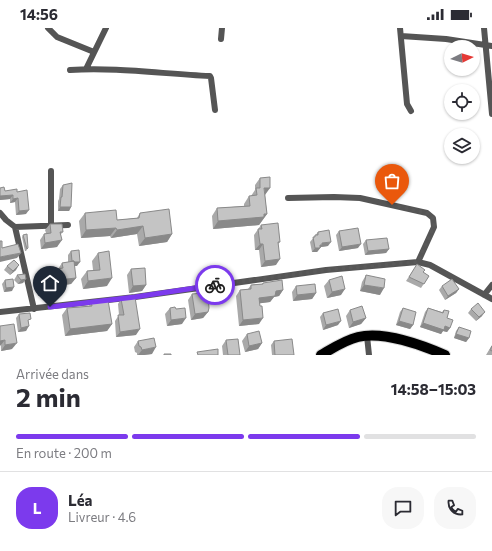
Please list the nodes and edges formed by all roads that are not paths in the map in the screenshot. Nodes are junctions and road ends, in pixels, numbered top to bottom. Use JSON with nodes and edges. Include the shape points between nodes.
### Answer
{"nodes":[{"id":1,"x":48,"y":28,"type":"edge"},
{"id":2,"x":106,"y":28,"type":"edge"},
{"id":3,"x":222,"y":28,"type":"edge"},
{"id":4,"x":400,"y":28,"type":"edge"},
{"id":5,"x":484,"y":28,"type":"edge"},
{"id":6,"x":401,"y":36,"type":"junction"},
{"id":7,"x":221,"y":39,"type":"dead end"},
{"id":8,"x":489,"y":46,"type":"edge"},
{"id":9,"x":94,"y":52,"type":"junction"},
{"id":10,"x":86,"y":69,"type":"junction"},
{"id":11,"x":70,"y":70,"type":"dead end"},
{"id":12,"x":215,"y":110,"type":"dead end"},
{"id":13,"x":411,"y":111,"type":"dead end"},
{"id":14,"x":492,"y":114,"type":"edge"},
{"id":15,"x":51,"y":171,"type":"dead end"},
{"id":16,"x":288,"y":198,"type":"dead end"},
{"id":17,"x":0,"y":213,"type":"edge"},
{"id":18,"x":68,"y":225,"type":"dead end"},
{"id":19,"x":51,"y":226,"type":"junction"},
{"id":20,"x":15,"y":227,"type":"junction"},
{"id":21,"x":418,"y":262,"type":"junction"},
{"id":22,"x":492,"y":285,"type":"edge"},
{"id":23,"x":484,"y":295,"type":"junction"},
{"id":24,"x":492,"y":299,"type":"edge"},
{"id":25,"x":34,"y":309,"type":"junction"},
{"id":26,"x":0,"y":312,"type":"edge"},
{"id":27,"x":367,"y":336,"type":"junction"},
{"id":28,"x":321,"y":355,"type":"edge"},
{"id":29,"x":369,"y":355,"type":"edge"},
{"id":30,"x":446,"y":355,"type":"edge"}],
"edges":[{"from":1,"to":9,"type":"street","via":[[57,37]]},
{"from":2,"to":9,"type":"street"},
{"from":3,"to":7,"type":"street"},
{"from":4,"to":6,"type":"street"},
{"from":5,"to":8,"type":"street"},
{"from":6,"to":8,"type":"street","via":[[446,39]]},
{"from":6,"to":13,"type":"street","via":[[407,104]]},
{"from":8,"to":14,"type":"street"},
{"from":9,"to":10,"type":"street"},
{"from":10,"to":11,"type":"street"},
{"from":10,"to":12,"type":"street","via":[[210,76]]},
{"from":15,"to":19,"type":"street"},
{"from":16,"to":21,"type":"street","via":[[360,198],[427,213],[433,218],[434,226]]},
{"from":17,"to":20,"type":"street"},
{"from":18,"to":19,"type":"street"},
{"from":19,"to":20,"type":"street"},
{"from":20,"to":25,"type":"street"},
{"from":21,"to":23,"type":"street","via":[[430,265]]},
{"from":21,"to":25,"type":"street","via":[[326,270]]},
{"from":22,"to":23,"type":"street"},
{"from":23,"to":24,"type":"street"},
{"from":25,"to":26,"type":"street"},
{"from":27,"to":28,"type":"main road","via":[[351,339]]},
{"from":27,"to":29,"type":"street"},
{"from":27,"to":30,"type":"main road","via":[[392,338]]}]}
